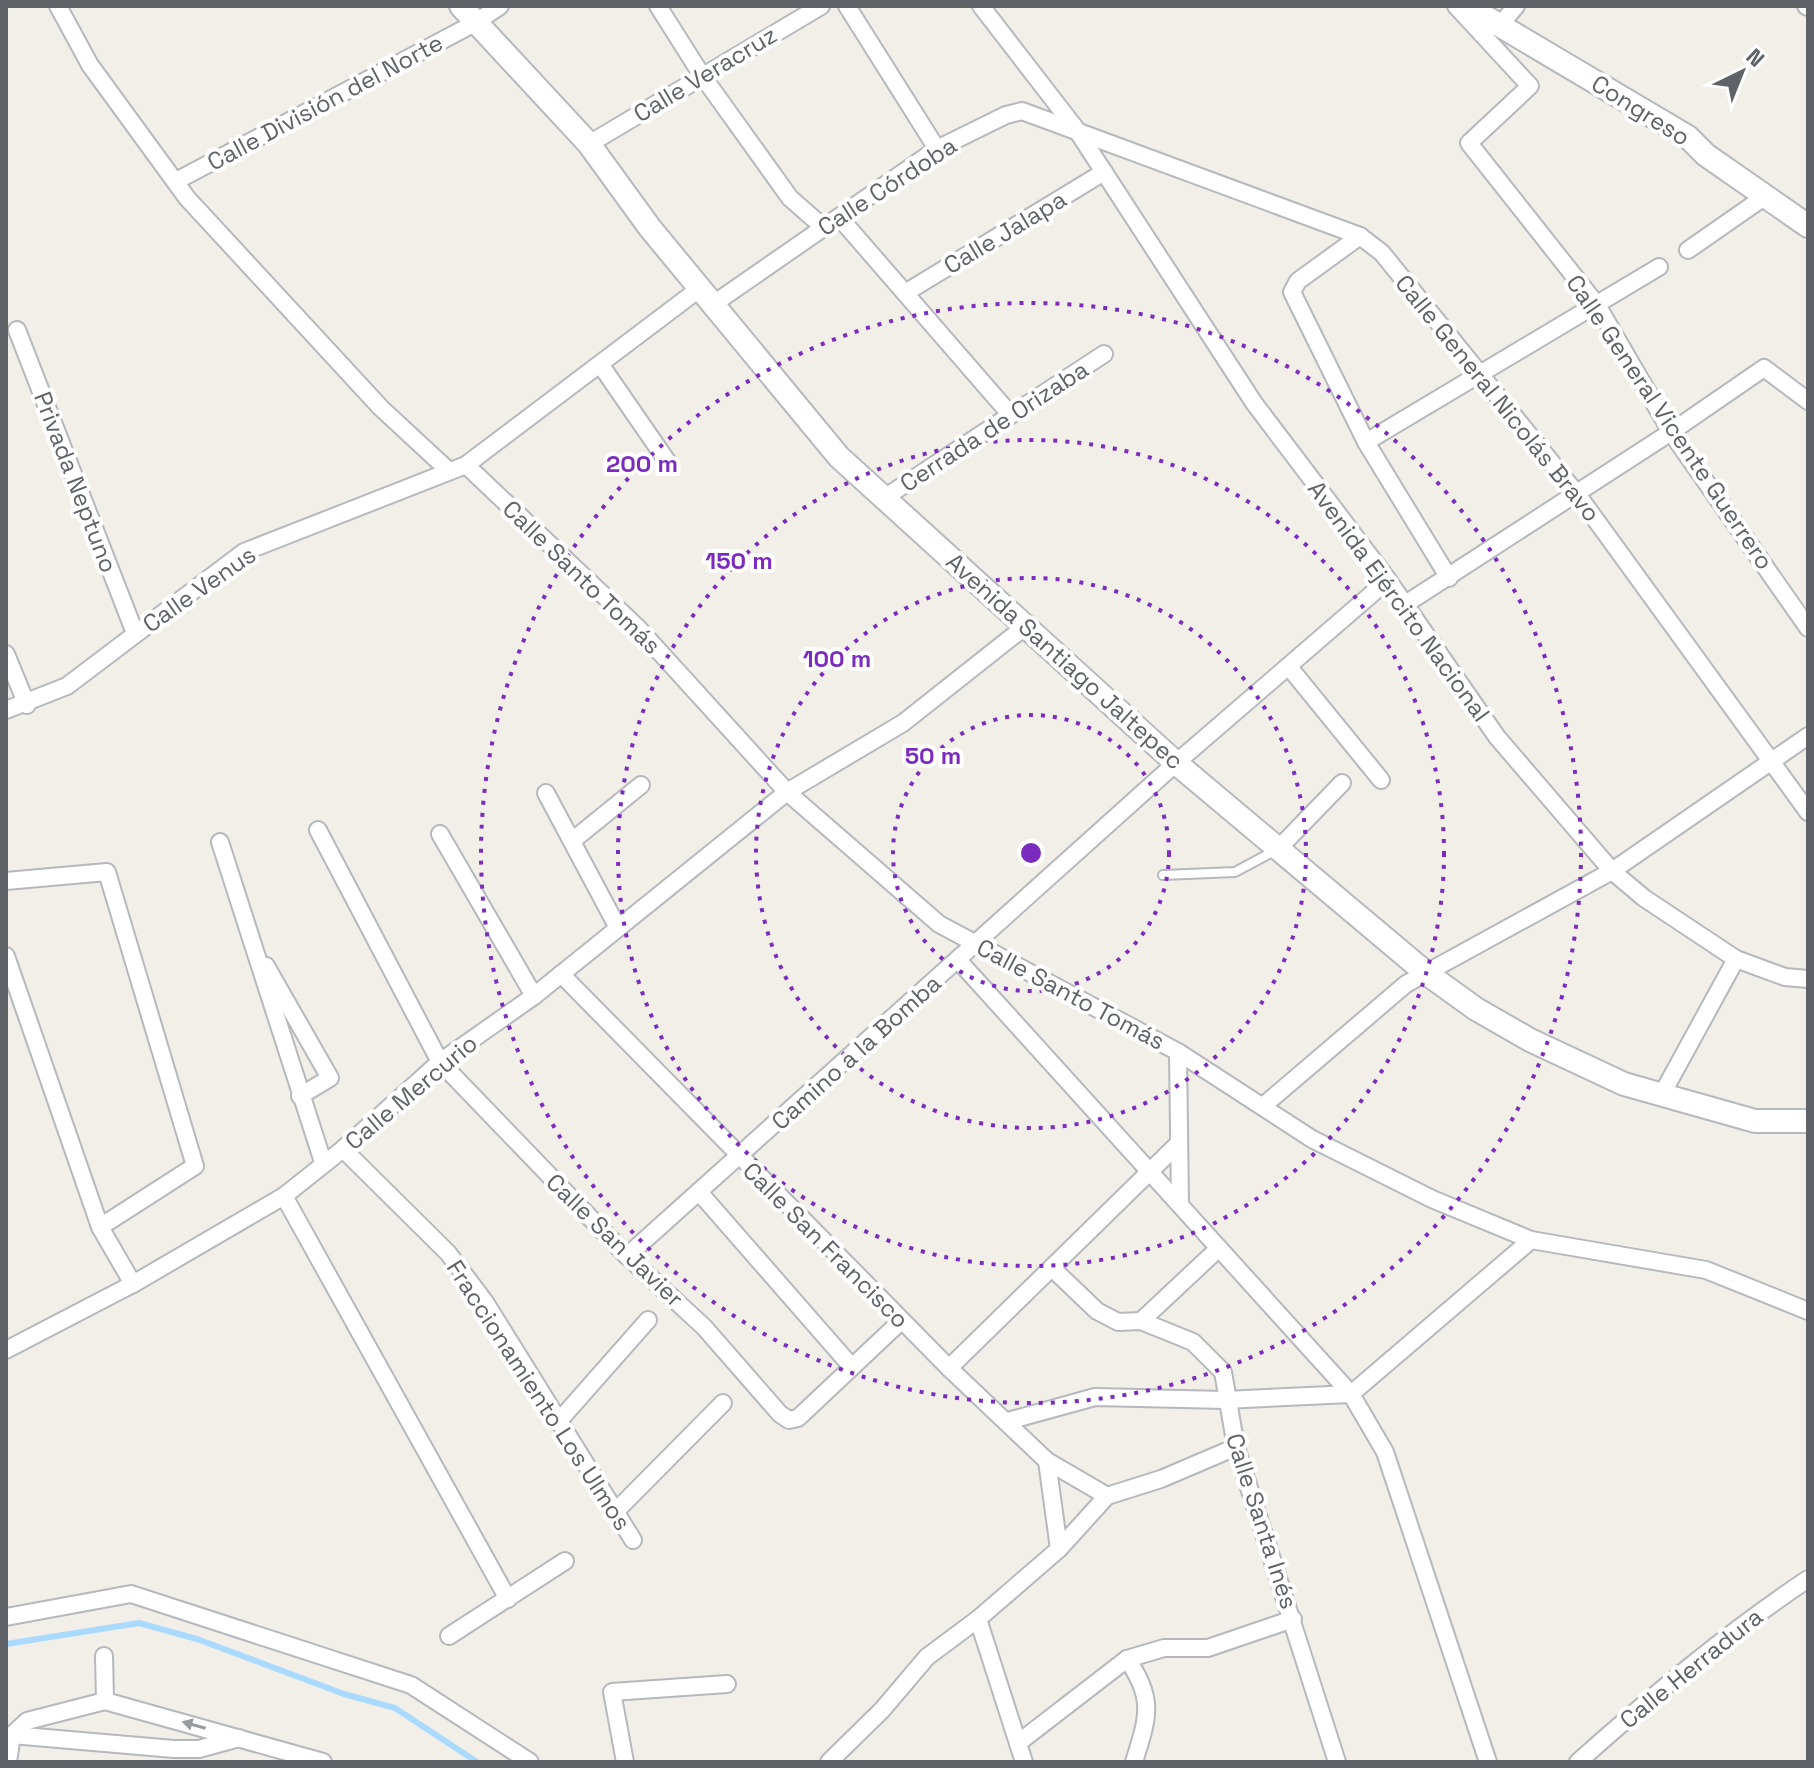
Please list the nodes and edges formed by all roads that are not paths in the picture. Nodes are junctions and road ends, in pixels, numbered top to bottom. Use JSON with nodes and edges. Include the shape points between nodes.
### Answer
{"nodes":[{"id":1,"x":58,"y":6,"type":"edge"},
{"id":2,"x":500,"y":6,"type":"edge"},
{"id":3,"x":658,"y":6,"type":"edge"},
{"id":4,"x":847,"y":6,"type":"edge"},
{"id":5,"x":981,"y":6,"type":"edge"},
{"id":6,"x":1456,"y":6,"type":"edge"},
{"id":7,"x":1467,"y":6,"type":"edge"},
{"id":8,"x":1516,"y":6,"type":"edge"},
{"id":9,"x":812,"y":8,"type":"edge"},
{"id":10,"x":468,"y":15,"type":"edge"},
{"id":11,"x":1501,"y":24,"type":"junction"},
{"id":12,"x":701,"y":74,"type":"junction"},
{"id":13,"x":1076,"y":129,"type":"junction"},
{"id":14,"x":589,"y":144,"type":"junction"},
{"id":15,"x":937,"y":149,"type":"junction"},
{"id":16,"x":1104,"y":172,"type":"junction"},
{"id":17,"x":176,"y":181,"type":"junction"},
{"id":18,"x":1767,"y":195,"type":"junction"},
{"id":19,"x":839,"y":217,"type":"junction"},
{"id":20,"x":1808,"y":226,"type":"edge"},
{"id":21,"x":823,"y":227,"type":"junction"},
{"id":22,"x":1360,"y":236,"type":"junction"},
{"id":23,"x":1688,"y":250,"type":"dead end"},
{"id":24,"x":1659,"y":267,"type":"dead end"},
{"id":25,"x":905,"y":293,"type":"junction"},
{"id":26,"x":706,"y":297,"type":"junction"},
{"id":27,"x":1597,"y":305,"type":"junction"},
{"id":28,"x":17,"y":330,"type":"dead end"},
{"id":29,"x":1104,"y":354,"type":"dead end"},
{"id":30,"x":600,"y":364,"type":"junction"},
{"id":31,"x":1484,"y":375,"type":"junction"},
{"id":32,"x":1808,"y":401,"type":"edge"},
{"id":33,"x":1009,"y":413,"type":"junction"},
{"id":34,"x":1671,"y":432,"type":"junction"},
{"id":35,"x":1366,"y":442,"type":"junction"},
{"id":36,"x":669,"y":464,"type":"dead end"},
{"id":37,"x":466,"y":465,"type":"junction"},
{"id":38,"x":449,"y":471,"type":"junction"},
{"id":39,"x":1577,"y":494,"type":"junction"},
{"id":40,"x":884,"y":498,"type":"junction"},
{"id":41,"x":1449,"y":578,"type":"junction"},
{"id":42,"x":1388,"y":580,"type":"junction"},
{"id":43,"x":1404,"y":605,"type":"junction"},
{"id":44,"x":1027,"y":625,"type":"junction"},
{"id":45,"x":1808,"y":628,"type":"edge"},
{"id":46,"x":135,"y":633,"type":"junction"},
{"id":47,"x":6,"y":654,"type":"edge"},
{"id":48,"x":1289,"y":667,"type":"junction"},
{"id":49,"x":27,"y":705,"type":"junction"},
{"id":50,"x":6,"y":710,"type":"edge"},
{"id":51,"x":1808,"y":736,"type":"edge"},
{"id":52,"x":1770,"y":761,"type":"junction"},
{"id":53,"x":1176,"y":763,"type":"junction"},
{"id":54,"x":1381,"y":780,"type":"dead end"},
{"id":55,"x":1342,"y":783,"type":"dead end"},
{"id":56,"x":641,"y":785,"type":"dead end"},
{"id":57,"x":787,"y":792,"type":"junction"},
{"id":58,"x":546,"y":793,"type":"dead end"},
{"id":59,"x":1808,"y":812,"type":"edge"},
{"id":60,"x":318,"y":830,"type":"dead end"},
{"id":61,"x":440,"y":834,"type":"dead end"},
{"id":62,"x":572,"y":841,"type":"junction"},
{"id":63,"x":220,"y":842,"type":"dead end"},
{"id":64,"x":1278,"y":849,"type":"junction"},
{"id":65,"x":1612,"y":871,"type":"junction"},
{"id":66,"x":1163,"y":875,"type":"dead end"},
{"id":67,"x":6,"y":881,"type":"edge"},
{"id":68,"x":618,"y":928,"type":"junction"},
{"id":69,"x":251,"y":940,"type":"junction"},
{"id":70,"x":978,"y":943,"type":"junction"},
{"id":71,"x":6,"y":956,"type":"edge"},
{"id":72,"x":1736,"y":959,"type":"junction"},
{"id":73,"x":958,"y":960,"type":"junction"},
{"id":74,"x":1426,"y":973,"type":"junction"},
{"id":75,"x":561,"y":974,"type":"junction"},
{"id":76,"x":1808,"y":979,"type":"edge"},
{"id":77,"x":534,"y":996,"type":"junction"},
{"id":78,"x":1178,"y":1052,"type":"junction"},
{"id":79,"x":440,"y":1062,"type":"junction"},
{"id":80,"x":300,"y":1096,"type":"junction"},
{"id":81,"x":1661,"y":1096,"type":"junction"},
{"id":82,"x":1263,"y":1106,"type":"junction"},
{"id":83,"x":1808,"y":1121,"type":"edge"},
{"id":84,"x":1179,"y":1143,"type":"junction"},
{"id":85,"x":343,"y":1149,"type":"junction"},
{"id":86,"x":740,"y":1157,"type":"junction"},
{"id":87,"x":323,"y":1162,"type":"junction"},
{"id":88,"x":1149,"y":1172,"type":"junction"},
{"id":89,"x":699,"y":1192,"type":"junction"},
{"id":90,"x":284,"y":1196,"type":"junction"},
{"id":91,"x":1180,"y":1204,"type":"junction"},
{"id":92,"x":100,"y":1227,"type":"junction"},
{"id":93,"x":1531,"y":1240,"type":"junction"},
{"id":94,"x":1219,"y":1248,"type":"junction"},
{"id":95,"x":627,"y":1256,"type":"junction"},
{"id":96,"x":1052,"y":1268,"type":"junction"},
{"id":97,"x":133,"y":1284,"type":"junction"},
{"id":98,"x":1808,"y":1311,"type":"edge"},
{"id":99,"x":648,"y":1320,"type":"dead end"},
{"id":100,"x":901,"y":1321,"type":"junction"},
{"id":101,"x":1141,"y":1321,"type":"junction"},
{"id":102,"x":6,"y":1350,"type":"edge"},
{"id":103,"x":851,"y":1366,"type":"junction"},
{"id":104,"x":949,"y":1368,"type":"junction"},
{"id":105,"x":1351,"y":1394,"type":"junction"},
{"id":106,"x":1225,"y":1400,"type":"junction"},
{"id":107,"x":723,"y":1403,"type":"dead end"},
{"id":108,"x":1008,"y":1421,"type":"junction"},
{"id":109,"x":558,"y":1422,"type":"junction"},
{"id":110,"x":1236,"y":1447,"type":"junction"},
{"id":111,"x":1047,"y":1461,"type":"junction"},
{"id":112,"x":1107,"y":1496,"type":"junction"},
{"id":113,"x":615,"y":1512,"type":"junction"},
{"id":114,"x":633,"y":1540,"type":"dead end"},
{"id":115,"x":1059,"y":1549,"type":"junction"},
{"id":116,"x":565,"y":1561,"type":"dead end"},
{"id":117,"x":1808,"y":1579,"type":"edge"},
{"id":118,"x":508,"y":1599,"type":"junction"},
{"id":119,"x":6,"y":1617,"type":"edge"},
{"id":120,"x":978,"y":1619,"type":"junction"},
{"id":121,"x":1293,"y":1619,"type":"junction"},
{"id":122,"x":449,"y":1636,"type":"dead end"},
{"id":123,"x":104,"y":1656,"type":"dead end"},
{"id":124,"x":1127,"y":1659,"type":"junction"},
{"id":125,"x":727,"y":1684,"type":"dead end"},
{"id":126,"x":105,"y":1701,"type":"junction"},
{"id":127,"x":12,"y":1735,"type":"junction"},
{"id":128,"x":239,"y":1738,"type":"junction"},
{"id":129,"x":1018,"y":1743,"type":"junction"},
{"id":130,"x":8,"y":1762,"type":"edge"},
{"id":131,"x":323,"y":1762,"type":"edge"},
{"id":132,"x":530,"y":1762,"type":"edge"},
{"id":133,"x":625,"y":1762,"type":"edge"},
{"id":134,"x":829,"y":1762,"type":"edge"},
{"id":135,"x":1024,"y":1762,"type":"edge"},
{"id":136,"x":1134,"y":1762,"type":"edge"},
{"id":137,"x":1337,"y":1762,"type":"edge"},
{"id":138,"x":1488,"y":1762,"type":"edge"},
{"id":139,"x":1578,"y":1762,"type":"edge"}],
"edges":[{"from":1,"to":17,"type":"street","via":[[90,65]]},
{"from":2,"to":10,"type":"street","name":"Calle División del Norte"},
{"from":3,"to":12,"type":"street"},
{"from":4,"to":15,"type":"street"},
{"from":5,"to":13,"type":"street","name":"Avenida Ejército Nacional"},
{"from":6,"to":27,"type":"street","name":"Calle General Vicente Guerrero","via":[[1530,86],[1469,143]]},
{"from":7,"to":11,"type":"street","name":"Congreso"},
{"from":8,"to":11,"type":"street"},
{"from":9,"to":12,"type":"street","name":"Calle Veracruz"},
{"from":10,"to":14,"type":"street","name":"Avenida Santiago Jaltepec"},
{"from":10,"to":17,"type":"street","name":"Calle División del Norte"},
{"from":11,"to":18,"type":"street","name":"Congreso","via":[[1688,137]]},
{"from":12,"to":14,"type":"street","name":"Calle Veracruz"},
{"from":12,"to":21,"type":"street","via":[[790,198]]},
{"from":13,"to":15,"type":"street","name":"Calle Córdoba","via":[[1022,111]]},
{"from":13,"to":16,"type":"street","name":"Avenida Ejército Nacional"},
{"from":13,"to":22,"type":"street","name":"Calle General Nicolás Bravo"},
{"from":14,"to":26,"type":"street","name":"Avenida Santiago Jaltepec"},
{"from":15,"to":19,"type":"street","name":"Calle Córdoba"},
{"from":16,"to":25,"type":"street","name":"Calle Jalapa"},
{"from":16,"to":42,"type":"street","name":"Avenida Ejército Nacional","via":[[1254,403]]},
{"from":17,"to":38,"type":"street","via":[[381,408]]},
{"from":18,"to":20,"type":"street","name":"Congreso"},
{"from":18,"to":23,"type":"street"},
{"from":19,"to":21,"type":"street","name":"Calle Córdoba"},
{"from":19,"to":25,"type":"street"},
{"from":21,"to":26,"type":"street","name":"Calle Córdoba"},
{"from":22,"to":31,"type":"street","name":"Calle General Nicolás Bravo","via":[[1382,253]]},
{"from":22,"to":35,"type":"street","via":[[1298,281],[1292,292]]},
{"from":24,"to":27,"type":"street"},
{"from":25,"to":33,"type":"street"},
{"from":26,"to":30,"type":"street","name":"Calle Córdoba"},
{"from":26,"to":40,"type":"street","name":"Avenida Santiago Jaltepec","via":[[839,457]]},
{"from":27,"to":31,"type":"street"},
{"from":27,"to":34,"type":"street","name":"Calle General Vicente Guerrero"},
{"from":28,"to":46,"type":"street","name":"Privada Neptuno"},
{"from":29,"to":33,"type":"street","name":"Cerrada de Orizaba"},
{"from":30,"to":36,"type":"street"},
{"from":30,"to":37,"type":"street","name":"Calle Córdoba"},
{"from":31,"to":35,"type":"street"},
{"from":31,"to":39,"type":"street","name":"Calle General Nicolás Bravo"},
{"from":32,"to":34,"type":"street","via":[[1764,368]]},
{"from":33,"to":40,"type":"street","name":"Cerrada de Orizaba"},
{"from":34,"to":39,"type":"street"},
{"from":34,"to":45,"type":"street","name":"Calle General Vicente Guerrero"},
{"from":35,"to":41,"type":"street"},
{"from":37,"to":38,"type":"street","name":"Calle Córdoba"},
{"from":37,"to":57,"type":"street","name":"Calle Santo Tomás","via":[[637,627]]},
{"from":38,"to":46,"type":"street","name":"Calle Venus","via":[[244,552]]},
{"from":39,"to":41,"type":"street"},
{"from":39,"to":52,"type":"street","name":"Calle General Nicolás Bravo"},
{"from":40,"to":44,"type":"street","name":"Avenida Santiago Jaltepec"},
{"from":41,"to":43,"type":"street"},
{"from":42,"to":43,"type":"street","name":"Avenida Ejército Nacional"},
{"from":42,"to":48,"type":"street","name":"Camino a la Bomba"},
{"from":43,"to":65,"type":"street","name":"Avenida Ejército Nacional","via":[[1497,737]]},
{"from":44,"to":53,"type":"street","name":"Avenida Santiago Jaltepec"},
{"from":44,"to":57,"type":"street","name":"Calle Mercurio","via":[[903,723]]},
{"from":46,"to":49,"type":"street","name":"Calle Venus","via":[[67,686]]},
{"from":47,"to":49,"type":"street"},
{"from":48,"to":53,"type":"street","name":"Camino a la Bomba"},
{"from":48,"to":54,"type":"street"},
{"from":49,"to":50,"type":"street","name":"Calle Venus"},
{"from":51,"to":52,"type":"street"},
{"from":52,"to":59,"type":"street","name":"Calle General Nicolás Bravo"},
{"from":52,"to":65,"type":"street"},
{"from":53,"to":64,"type":"street","name":"Avenida Santiago Jaltepec"},
{"from":53,"to":70,"type":"street","name":"Camino a la Bomba"},
{"from":55,"to":64,"type":"street"},
{"from":56,"to":62,"type":"street"},
{"from":57,"to":68,"type":"street","name":"Calle Mercurio"},
{"from":57,"to":70,"type":"street","name":"Calle Santo Tomás","via":[[939,924]]},
{"from":58,"to":62,"type":"street"},
{"from":60,"to":79,"type":"street","name":"Calle San Javier"},
{"from":61,"to":77,"type":"street"},
{"from":62,"to":68,"type":"street"},
{"from":63,"to":69,"type":"street"},
{"from":64,"to":66,"type":"lane","via":[[1235,872]]},
{"from":64,"to":74,"type":"street","name":"Avenida Santiago Jaltepec"},
{"from":65,"to":72,"type":"street","name":"Avenida Ejército Nacional"},
{"from":65,"to":74,"type":"street"},
{"from":67,"to":92,"type":"street","via":[[107,872],[195,1166]]},
{"from":68,"to":75,"type":"street","name":"Calle Mercurio"},
{"from":69,"to":80,"type":"street"},
{"from":69,"to":80,"type":"street","via":[[330,1078]]},
{"from":70,"to":73,"type":"street","name":"Camino a la Bomba"},
{"from":70,"to":78,"type":"street","name":"Calle Santo Tomás"},
{"from":71,"to":92,"type":"street"},
{"from":72,"to":76,"type":"street","name":"Avenida Ejército Nacional","via":[[1785,977]]},
{"from":72,"to":81,"type":"street"},
{"from":73,"to":86,"type":"street","name":"Camino a la Bomba"},
{"from":73,"to":88,"type":"street"},
{"from":74,"to":81,"type":"street","name":"Avenida Santiago Jaltepec","via":[[1530,1040]]},
{"from":74,"to":82,"type":"street","via":[[1406,984]]},
{"from":75,"to":77,"type":"street","name":"Calle Mercurio"},
{"from":75,"to":86,"type":"street","name":"Calle San Francisco"},
{"from":77,"to":79,"type":"street","name":"Calle Mercurio"},
{"from":78,"to":82,"type":"street","name":"Calle Santo Tomás"},
{"from":78,"to":84,"type":"street"},
{"from":79,"to":85,"type":"street","name":"Calle Mercurio"},
{"from":79,"to":95,"type":"street","name":"Calle San Javier"},
{"from":80,"to":87,"type":"street"},
{"from":81,"to":83,"type":"street","name":"Avenida Santiago Jaltepec","via":[[1755,1121]]},
{"from":82,"to":93,"type":"street","name":"Calle Santo Tomás","via":[[1312,1139],[1432,1199]]},
{"from":84,"to":88,"type":"street"},
{"from":84,"to":91,"type":"street"},
{"from":85,"to":87,"type":"street","name":"Calle Mercurio"},
{"from":85,"to":109,"type":"street","name":"Fraccionamiento Los Ulmos","via":[[448,1253],[485,1302]]},
{"from":86,"to":89,"type":"street","name":"Camino a la Bomba"},
{"from":86,"to":100,"type":"street","name":"Calle San Francisco"},
{"from":87,"to":90,"type":"street","name":"Calle Mercurio"},
{"from":88,"to":91,"type":"street"},
{"from":88,"to":96,"type":"street"},
{"from":89,"to":95,"type":"street","name":"Camino a la Bomba"},
{"from":89,"to":103,"type":"street"},
{"from":90,"to":97,"type":"street","name":"Calle Mercurio"},
{"from":90,"to":118,"type":"street"},
{"from":91,"to":94,"type":"street"},
{"from":92,"to":97,"type":"street"},
{"from":93,"to":98,"type":"street","name":"Calle Santo Tomás","via":[[1706,1270]]},
{"from":93,"to":105,"type":"street"},
{"from":94,"to":101,"type":"street"},
{"from":94,"to":105,"type":"street"},
{"from":95,"to":103,"type":"street","name":"Calle San Javier","via":[[684,1307],[789,1420],[798,1418]]},
{"from":96,"to":101,"type":"street","name":"Calle Santa Inés","via":[[1097,1311],[1118,1322]]},
{"from":96,"to":104,"type":"street"},
{"from":97,"to":102,"type":"street","name":"Calle Mercurio"},
{"from":99,"to":109,"type":"street"},
{"from":100,"to":103,"type":"street"},
{"from":100,"to":104,"type":"street","name":"Calle San Francisco"},
{"from":101,"to":106,"type":"street","name":"Calle Santa Inés","via":[[1193,1342],[1223,1372]]},
{"from":104,"to":108,"type":"street","name":"Calle San Francisco"},
{"from":105,"to":106,"type":"street"},
{"from":105,"to":138,"type":"street","via":[[1385,1452]]},
{"from":106,"to":108,"type":"street","via":[[1095,1397]]},
{"from":106,"to":110,"type":"street","name":"Calle Santa Inés"},
{"from":107,"to":113,"type":"street"},
{"from":108,"to":111,"type":"street","name":"Calle San Francisco"},
{"from":109,"to":113,"type":"street","name":"Fraccionamiento Los Ulmos"},
{"from":110,"to":112,"type":"street"},
{"from":110,"to":121,"type":"street","name":"Calle Santa Inés"},
{"from":111,"to":112,"type":"street","name":"Calle San Francisco"},
{"from":111,"to":115,"type":"street"},
{"from":112,"to":115,"type":"street"},
{"from":113,"to":114,"type":"street","name":"Fraccionamiento Los Ulmos"},
{"from":115,"to":120,"type":"street"},
{"from":116,"to":118,"type":"street"},
{"from":117,"to":139,"type":"street","name":"Calle Herradura"},
{"from":118,"to":122,"type":"street"},
{"from":119,"to":132,"type":"street","via":[[131,1594],[411,1685]]},
{"from":120,"to":129,"type":"street"},
{"from":120,"to":134,"type":"street","via":[[927,1657]]},
{"from":121,"to":124,"type":"street","via":[[1208,1648],[1164,1648]]},
{"from":121,"to":137,"type":"street","name":"Calle Santa Inés"},
{"from":123,"to":126,"type":"street"},
{"from":124,"to":129,"type":"street"},
{"from":124,"to":136,"type":"street","via":[[1144,1684],[1148,1710]]},
{"from":125,"to":133,"type":"street","via":[[612,1692]]},
{"from":126,"to":127,"type":"street","via":[[48,1713],[27,1721]]},
{"from":128,"to":126,"type":"street","one_way":true},
{"from":127,"to":128,"type":"street","via":[[199,1749]]},
{"from":127,"to":130,"type":"street"},
{"from":128,"to":131,"type":"street"},
{"from":129,"to":135,"type":"street"}]}
